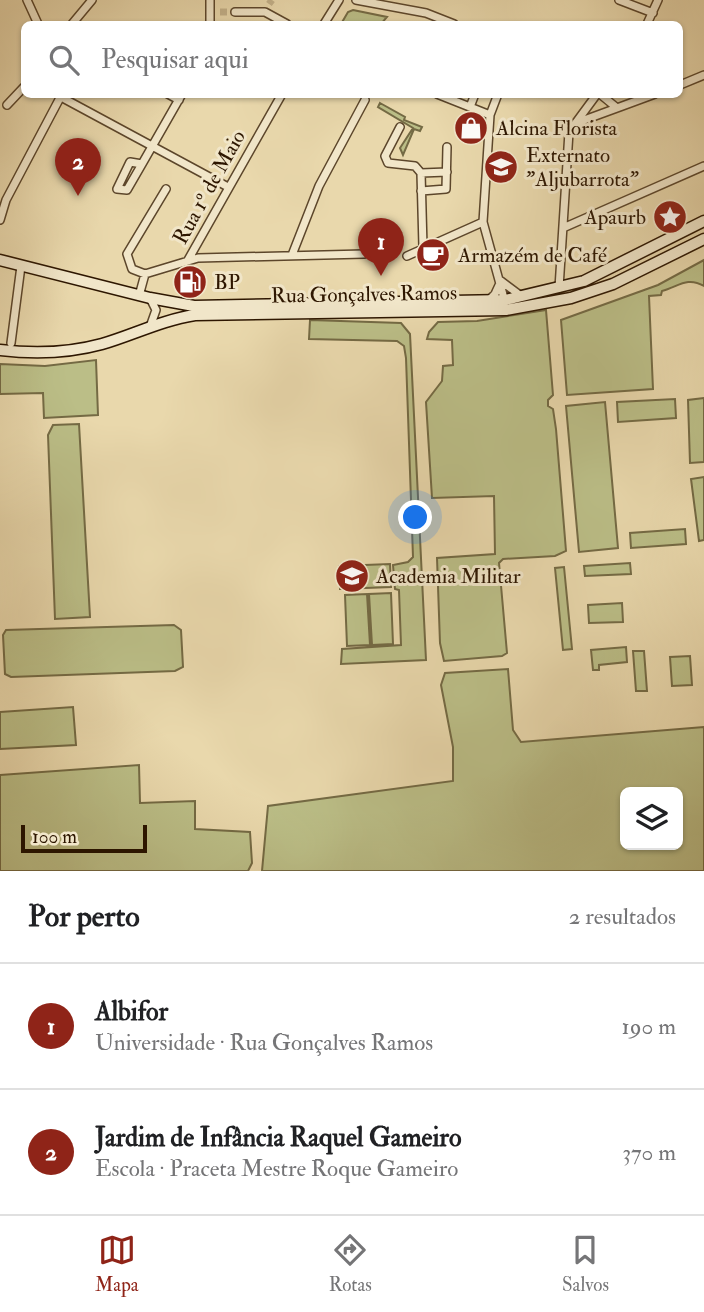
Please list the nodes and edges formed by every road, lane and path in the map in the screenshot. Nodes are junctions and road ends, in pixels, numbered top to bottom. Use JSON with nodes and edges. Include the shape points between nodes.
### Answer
{"nodes":[{"id":1,"x":27,"y":0,"type":"edge"},
{"id":2,"x":92,"y":0,"type":"edge"},
{"id":3,"x":210,"y":0,"type":"edge"},
{"id":4,"x":339,"y":0,"type":"edge"},
{"id":5,"x":356,"y":0,"type":"edge"},
{"id":6,"x":619,"y":0,"type":"edge"},
{"id":7,"x":658,"y":0,"type":"edge"},
{"id":8,"x":270,"y":5,"type":"dead end"},
{"id":9,"x":210,"y":12,"type":"junction"},
{"id":10,"x":220,"y":12,"type":"tunnel mouth"},
{"id":11,"x":235,"y":12,"type":"tunnel mouth"},
{"id":12,"x":265,"y":12,"type":"junction"},
{"id":13,"x":653,"y":13,"type":"junction"},
{"id":14,"x":37,"y":21,"type":"edge"},
{"id":15,"x":74,"y":21,"type":"edge"},
{"id":16,"x":210,"y":21,"type":"edge"},
{"id":17,"x":282,"y":21,"type":"edge"},
{"id":18,"x":326,"y":21,"type":"edge"},
{"id":19,"x":446,"y":21,"type":"edge"},
{"id":20,"x":649,"y":21,"type":"edge"},
{"id":21,"x":704,"y":75,"type":"edge"},
{"id":22,"x":683,"y":84,"type":"edge"},
{"id":23,"x":21,"y":90,"type":"edge"},
{"id":24,"x":61,"y":98,"type":"edge"},
{"id":25,"x":66,"y":98,"type":"edge"},
{"id":26,"x":179,"y":98,"type":"edge"},
{"id":27,"x":280,"y":98,"type":"edge"},
{"id":28,"x":448,"y":98,"type":"edge"},
{"id":29,"x":473,"y":98,"type":"edge"},
{"id":30,"x":496,"y":98,"type":"edge"},
{"id":31,"x":596,"y":98,"type":"edge"},
{"id":32,"x":604,"y":98,"type":"edge"},
{"id":33,"x":644,"y":98,"type":"edge"},
{"id":34,"x":365,"y":100,"type":"dead end"},
{"id":35,"x":7,"y":105,"type":"dead end"},
{"id":36,"x":470,"y":107,"type":"junction"},
{"id":37,"x":617,"y":108,"type":"junction"},
{"id":38,"x":490,"y":115,"type":"junction"},
{"id":39,"x":576,"y":124,"type":"junction"},
{"id":40,"x":400,"y":127,"type":"dead end"},
{"id":41,"x":153,"y":145,"type":"junction"},
{"id":42,"x":447,"y":147,"type":"dead end"},
{"id":43,"x":142,"y":164,"type":"dead end"},
{"id":44,"x":704,"y":166,"type":"edge"},
{"id":45,"x":447,"y":172,"type":"junction"},
{"id":46,"x":421,"y":173,"type":"junction"},
{"id":47,"x":228,"y":187,"type":"junction"},
{"id":48,"x":166,"y":189,"type":"dead end"},
{"id":49,"x":421,"y":191,"type":"junction"},
{"id":50,"x":0,"y":220,"type":"edge"},
{"id":51,"x":704,"y":221,"type":"edge"},
{"id":52,"x":483,"y":222,"type":"junction"},
{"id":53,"x":563,"y":228,"type":"junction"},
{"id":54,"x":704,"y":239,"type":"edge"},
{"id":55,"x":423,"y":247,"type":"junction"},
{"id":56,"x":364,"y":254,"type":"dead end"},
{"id":57,"x":292,"y":255,"type":"junction"},
{"id":58,"x":407,"y":256,"type":"dead end"},
{"id":59,"x":0,"y":260,"type":"edge"},
{"id":60,"x":188,"y":260,"type":"junction"},
{"id":61,"x":21,"y":266,"type":"junction"},
{"id":62,"x":145,"y":274,"type":"junction"},
{"id":63,"x":501,"y":281,"type":"junction"},
{"id":64,"x":559,"y":288,"type":"junction"},
{"id":65,"x":523,"y":296,"type":"junction"},
{"id":66,"x":144,"y":297,"type":"junction"},
{"id":67,"x":487,"y":301,"type":"junction"},
{"id":68,"x":505,"y":305,"type":"junction"},
{"id":69,"x":149,"y":328,"type":"junction"},
{"id":70,"x":0,"y":341,"type":"edge"},
{"id":71,"x":13,"y":347,"type":"junction"},
{"id":72,"x":0,"y":350,"type":"edge"}],
"edges":[{"from":1,"to":14,"type":"street"},
{"from":2,"to":15,"type":"street"},
{"from":3,"to":9,"type":"street"},
{"from":4,"to":18,"type":"street"},
{"from":5,"to":19,"type":"street"},
{"from":6,"to":13,"type":"street"},
{"from":7,"to":13,"type":"street"},
{"from":8,"to":12,"type":"street"},
{"from":9,"to":10,"type":"street"},
{"from":9,"to":16,"type":"street"},
{"from":11,"to":12,"type":"street"},
{"from":12,"to":17,"type":"street"},
{"from":13,"to":20,"type":"street"},
{"from":21,"to":22,"type":"street"},
{"from":23,"to":35,"type":"street"},
{"from":24,"to":50,"type":"street","via":[[6,200]]},
{"from":25,"to":41,"type":"street"},
{"from":26,"to":41,"type":"street"},
{"from":27,"to":47,"type":"street","name":"Rua 1º de Maio"},
{"from":28,"to":36,"type":"street"},
{"from":29,"to":36,"type":"street"},
{"from":30,"to":38,"type":"street"},
{"from":31,"to":39,"type":"street"},
{"from":32,"to":37,"type":"street"},
{"from":33,"to":37,"type":"street"},
{"from":34,"to":57,"type":"street","via":[[319,186]]},
{"from":36,"to":38,"type":"street"},
{"from":37,"to":39,"type":"street"},
{"from":38,"to":52,"type":"street"},
{"from":39,"to":53,"type":"street","via":[[569,132]]},
{"from":40,"to":46,"type":"street","via":[[385,159],[394,166],[415,166]]},
{"from":41,"to":43,"type":"street"},
{"from":41,"to":47,"type":"street"},
{"from":42,"to":45,"type":"street"},
{"from":44,"to":53,"type":"street"},
{"from":45,"to":46,"type":"street"},
{"from":45,"to":49,"type":"street","via":[[444,190]]},
{"from":46,"to":49,"type":"street"},
{"from":47,"to":60,"type":"street","name":"Rua 1º de Maio"},
{"from":48,"to":62,"type":"street","via":[[127,254],[132,269]]},
{"from":49,"to":55,"type":"street"},
{"from":51,"to":64,"type":"main road","name":"Rua Gonçalves Ramos","via":[[621,265]]},
{"from":52,"to":55,"type":"street"},
{"from":52,"to":63,"type":"street"},
{"from":53,"to":64,"type":"street"},
{"from":54,"to":68,"type":"main road","name":"Rua Gonçalves Ramos","via":[[606,287],[556,301]]},
{"from":55,"to":58,"type":"street"},
{"from":56,"to":57,"type":"street"},
{"from":57,"to":60,"type":"street"},
{"from":59,"to":61,"type":"main road","name":"Rua Gonçalves Ramos"},
{"from":60,"to":62,"type":"street"},
{"from":61,"to":66,"type":"main road","name":"Rua Gonçalves Ramos"},
{"from":61,"to":71,"type":"street"},
{"from":62,"to":66,"type":"street"},
{"from":63,"to":65,"type":"street"},
{"from":63,"to":67,"type":"street"},
{"from":63,"to":68,"type":"street"},
{"from":64,"to":65,"type":"main road","name":"Rua Gonçalves Ramos"},
{"from":65,"to":68,"type":"main road","name":"Rua Gonçalves Ramos"},
{"from":66,"to":67,"type":"main road","name":"Rua Gonçalves Ramos","via":[[194,306]]},
{"from":66,"to":69,"type":"street","via":[[156,310]]},
{"from":67,"to":68,"type":"main road","name":"Rua Gonçalves Ramos"},
{"from":68,"to":69,"type":"main road","name":"Rua Gonçalves Ramos","via":[[195,315]]},
{"from":69,"to":71,"type":"main road","name":"Rua Gonçalves Ramos","via":[[99,344],[49,352]]},
{"from":70,"to":71,"type":"street","name":"Rua Gonçalves Ramos"},
{"from":71,"to":72,"type":"main road","name":"Rua Gonçalves Ramos"}]}
